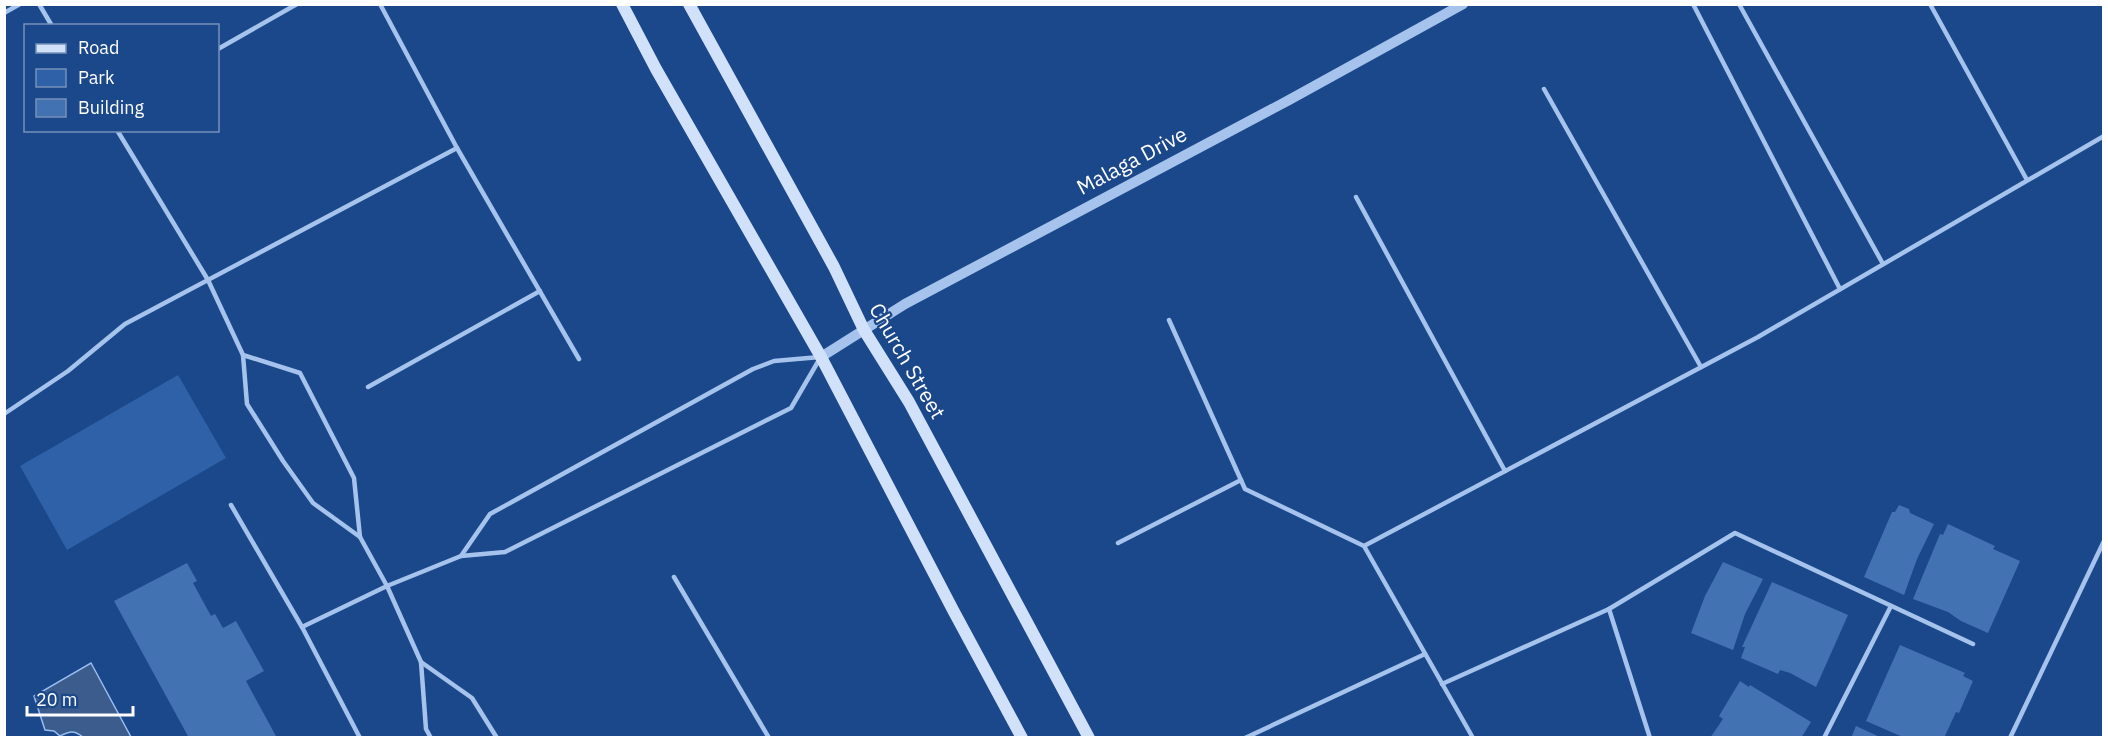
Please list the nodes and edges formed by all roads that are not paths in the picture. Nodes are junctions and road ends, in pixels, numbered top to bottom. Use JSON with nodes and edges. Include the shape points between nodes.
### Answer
{"nodes":[{"id":1,"x":20,"y":4,"type":"edge"},
{"id":2,"x":39,"y":4,"type":"edge"},
{"id":3,"x":297,"y":4,"type":"edge"},
{"id":4,"x":380,"y":4,"type":"edge"},
{"id":5,"x":622,"y":4,"type":"edge"},
{"id":6,"x":689,"y":4,"type":"edge"},
{"id":7,"x":1463,"y":4,"type":"edge"},
{"id":8,"x":1694,"y":4,"type":"edge"},
{"id":9,"x":1739,"y":4,"type":"edge"},
{"id":10,"x":1930,"y":4,"type":"edge"},
{"id":11,"x":4,"y":13,"type":"edge"},
{"id":12,"x":51,"y":24,"type":"edge"},
{"id":13,"x":219,"y":48,"type":"edge"},
{"id":14,"x":1544,"y":89,"type":"dead end"},
{"id":15,"x":118,"y":132,"type":"edge"},
{"id":16,"x":2103,"y":136,"type":"edge"},
{"id":17,"x":457,"y":148,"type":"junction"},
{"id":18,"x":2027,"y":180,"type":"junction"},
{"id":19,"x":1356,"y":197,"type":"dead end"},
{"id":20,"x":1883,"y":264,"type":"junction"},
{"id":21,"x":208,"y":280,"type":"junction"},
{"id":22,"x":1840,"y":289,"type":"junction"},
{"id":23,"x":540,"y":291,"type":"junction"},
{"id":24,"x":1168,"y":320,"type":"dead end"},
{"id":25,"x":864,"y":330,"type":"junction"},
{"id":26,"x":243,"y":356,"type":"junction"},
{"id":27,"x":821,"y":357,"type":"junction"},
{"id":28,"x":579,"y":359,"type":"dead end"},
{"id":29,"x":1701,"y":367,"type":"junction"},
{"id":30,"x":368,"y":387,"type":"dead end"},
{"id":31,"x":4,"y":414,"type":"edge"},
{"id":32,"x":1505,"y":471,"type":"junction"},
{"id":33,"x":1241,"y":480,"type":"junction"},
{"id":34,"x":231,"y":506,"type":"dead end"},
{"id":35,"x":360,"y":537,"type":"junction"},
{"id":36,"x":2103,"y":541,"type":"edge"},
{"id":37,"x":1118,"y":543,"type":"dead end"},
{"id":38,"x":1364,"y":546,"type":"junction"},
{"id":39,"x":460,"y":556,"type":"junction"},
{"id":40,"x":674,"y":577,"type":"dead end"},
{"id":41,"x":387,"y":586,"type":"junction"},
{"id":42,"x":1891,"y":606,"type":"junction"},
{"id":43,"x":1609,"y":609,"type":"junction"},
{"id":44,"x":302,"y":627,"type":"junction"},
{"id":45,"x":1973,"y":644,"type":"dead end"},
{"id":46,"x":1425,"y":654,"type":"junction"},
{"id":47,"x":421,"y":662,"type":"junction"},
{"id":48,"x":1443,"y":684,"type":"junction"},
{"id":49,"x":360,"y":738,"type":"edge"},
{"id":50,"x":431,"y":738,"type":"edge"},
{"id":51,"x":497,"y":738,"type":"edge"},
{"id":52,"x":769,"y":738,"type":"edge"},
{"id":53,"x":1022,"y":738,"type":"edge"},
{"id":54,"x":1089,"y":738,"type":"edge"},
{"id":55,"x":1245,"y":738,"type":"edge"},
{"id":56,"x":1473,"y":738,"type":"edge"},
{"id":57,"x":1650,"y":738,"type":"edge"},
{"id":58,"x":1824,"y":738,"type":"edge"},
{"id":59,"x":2010,"y":738,"type":"edge"}],
"edges":[{"from":1,"to":11,"type":"lane"},
{"from":2,"to":12,"type":"lane"},
{"from":3,"to":13,"type":"lane"},
{"from":4,"to":17,"type":"lane"},
{"from":5,"to":27,"type":"main road"},
{"from":6,"to":25,"type":"main road","name":"Church Street","via":[[834,267]]},
{"from":7,"to":25,"type":"street","name":"Malaga Drive","via":[[916,298]]},
{"from":8,"to":22,"type":"lane"},
{"from":9,"to":20,"type":"lane"},
{"from":10,"to":18,"type":"lane"},
{"from":14,"to":29,"type":"lane"},
{"from":15,"to":21,"type":"lane"},
{"from":16,"to":18,"type":"lane"},
{"from":17,"to":21,"type":"lane"},
{"from":17,"to":23,"type":"lane"},
{"from":18,"to":20,"type":"lane"},
{"from":19,"to":32,"type":"lane"},
{"from":20,"to":22,"type":"lane"},
{"from":21,"to":26,"type":"lane"},
{"from":21,"to":31,"type":"lane","via":[[125,324],[68,371]]},
{"from":22,"to":29,"type":"lane"},
{"from":23,"to":28,"type":"lane"},
{"from":23,"to":30,"type":"lane"},
{"from":24,"to":33,"type":"lane"},
{"from":25,"to":27,"type":"street","name":"Malaga Drive"},
{"from":25,"to":54,"type":"main road","name":"Church Street","via":[[909,402]]},
{"from":26,"to":35,"type":"lane","via":[[247,404],[283,461],[313,502]]},
{"from":26,"to":35,"type":"lane","via":[[300,373],[354,478]]},
{"from":27,"to":39,"type":"lane","via":[[774,361],[753,369],[490,514]]},
{"from":27,"to":39,"type":"lane","via":[[791,408],[505,552]]},
{"from":27,"to":53,"type":"main road"},
{"from":29,"to":32,"type":"lane"},
{"from":32,"to":38,"type":"lane"},
{"from":33,"to":37,"type":"lane"},
{"from":33,"to":38,"type":"lane","via":[[1245,489]]},
{"from":34,"to":44,"type":"lane"},
{"from":35,"to":41,"type":"lane"},
{"from":36,"to":59,"type":"lane"},
{"from":38,"to":46,"type":"lane"},
{"from":39,"to":41,"type":"lane"},
{"from":40,"to":52,"type":"lane"},
{"from":41,"to":44,"type":"lane"},
{"from":41,"to":47,"type":"lane"},
{"from":42,"to":43,"type":"lane","via":[[1735,533]]},
{"from":42,"to":45,"type":"lane"},
{"from":42,"to":58,"type":"lane"},
{"from":43,"to":48,"type":"lane"},
{"from":43,"to":57,"type":"lane"},
{"from":44,"to":49,"type":"lane"},
{"from":46,"to":48,"type":"lane"},
{"from":46,"to":55,"type":"lane"},
{"from":47,"to":50,"type":"lane","via":[[426,729]]},
{"from":47,"to":51,"type":"lane","via":[[472,698]]},
{"from":48,"to":56,"type":"lane"}]}
